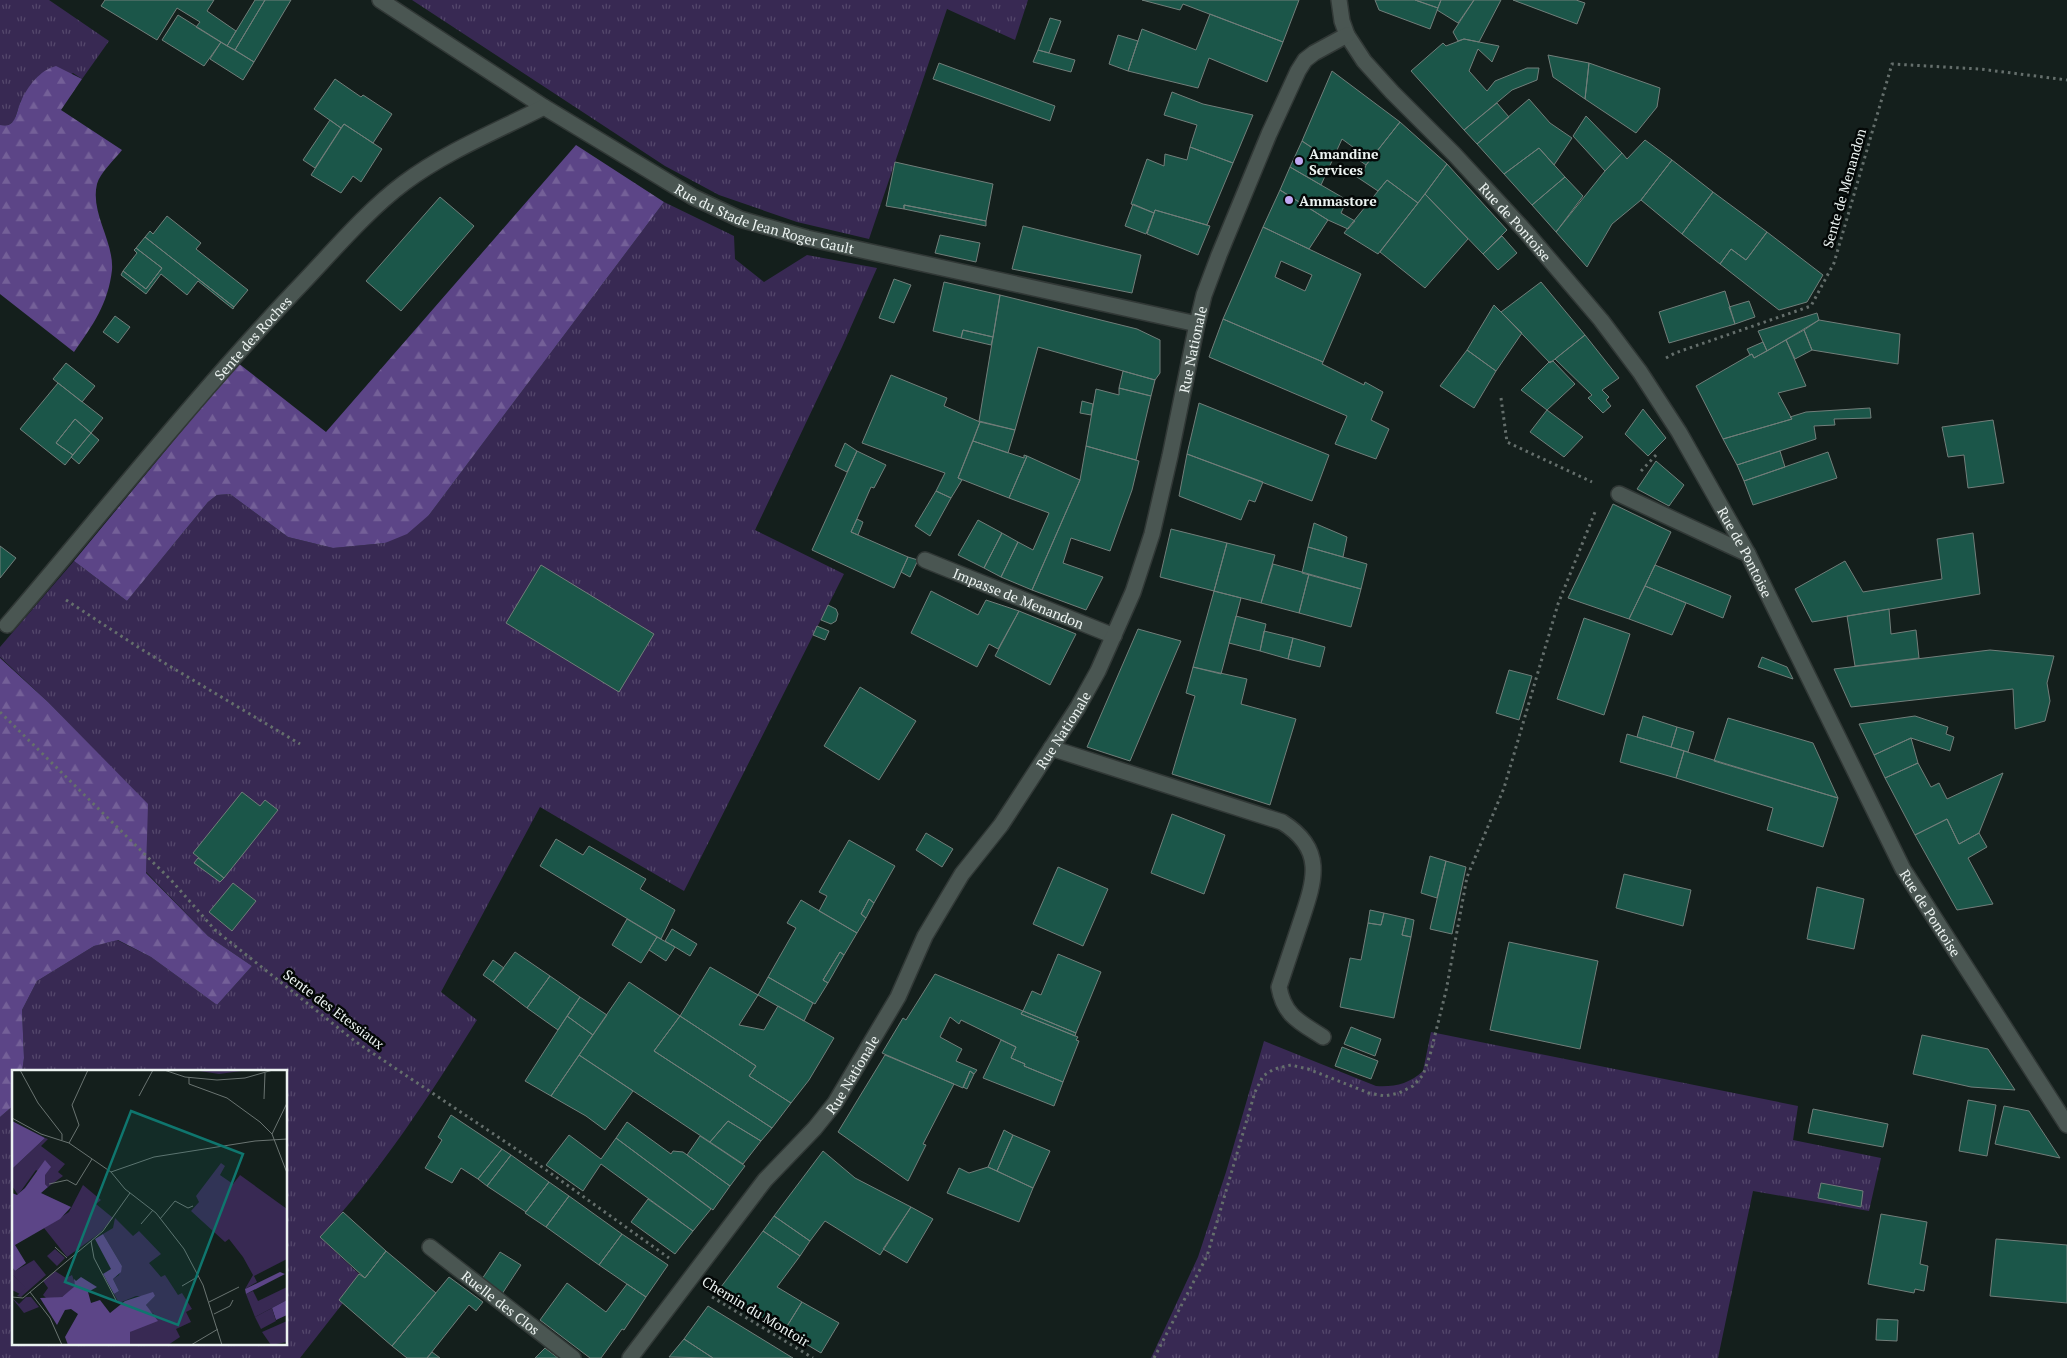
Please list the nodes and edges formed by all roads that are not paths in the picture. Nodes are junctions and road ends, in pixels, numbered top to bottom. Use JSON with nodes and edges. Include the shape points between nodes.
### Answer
{"nodes":[{"id":1,"x":380,"y":0,"type":"edge"},
{"id":2,"x":1339,"y":0,"type":"edge"},
{"id":3,"x":1347,"y":35,"type":"junction"},
{"id":4,"x":544,"y":107,"type":"junction"},
{"id":5,"x":1197,"y":324,"type":"junction"},
{"id":6,"x":1619,"y":494,"type":"road end"},
{"id":7,"x":1748,"y":554,"type":"junction"},
{"id":8,"x":925,"y":560,"type":"dead end"},
{"id":9,"x":7,"y":626,"type":"dead end"},
{"id":10,"x":1114,"y":636,"type":"junction"},
{"id":11,"x":1051,"y":748,"type":"junction"},
{"id":12,"x":1323,"y":1037,"type":"dead end"},
{"id":13,"x":2067,"y":1125,"type":"edge"},
{"id":14,"x":430,"y":1247,"type":"dead end"},
{"id":15,"x":573,"y":1358,"type":"edge"},
{"id":16,"x":630,"y":1358,"type":"edge"}],
"edges":[{"from":1,"to":4,"type":"street","name":"Rue du Stade Jean Roger Gault"},
{"from":2,"to":3,"type":"street","name":"Rue de Pontoise"},
{"from":3,"to":5,"type":"street","name":"Rue Nationale","via":[[1314,53],[1298,71],[1219,255]]},
{"from":3,"to":7,"type":"street","name":"Rue de Pontoise","via":[[1378,78],[1526,232],[1601,320],[1679,432]]},
{"from":4,"to":5,"type":"street","name":"Rue du Stade Jean Roger Gault","via":[[693,197],[740,218],[807,238]]},
{"from":4,"to":9,"type":"street","name":"Sente des Roches","via":[[429,166],[376,207],[216,378]]},
{"from":5,"to":10,"type":"street","name":"Rue Nationale","via":[[1152,534]]},
{"from":6,"to":7,"type":"street"},
{"from":7,"to":13,"type":"street","name":"Rue de Pontoise","via":[[1903,869]]},
{"from":8,"to":10,"type":"street","name":"Impasse de Menandon"},
{"from":10,"to":11,"type":"street","name":"Rue Nationale","via":[[1082,700]]},
{"from":11,"to":12,"type":"street","via":[[1282,822],[1297,832],[1306,843],[1312,859],[1312,889],[1279,987],[1282,1002],[1293,1018]]},
{"from":11,"to":16,"type":"street","name":"Rue Nationale","via":[[1001,826],[962,874],[925,936],[898,997],[835,1103],[766,1180]]},
{"from":14,"to":15,"type":"street","name":"Ruelle des Clos"}]}
